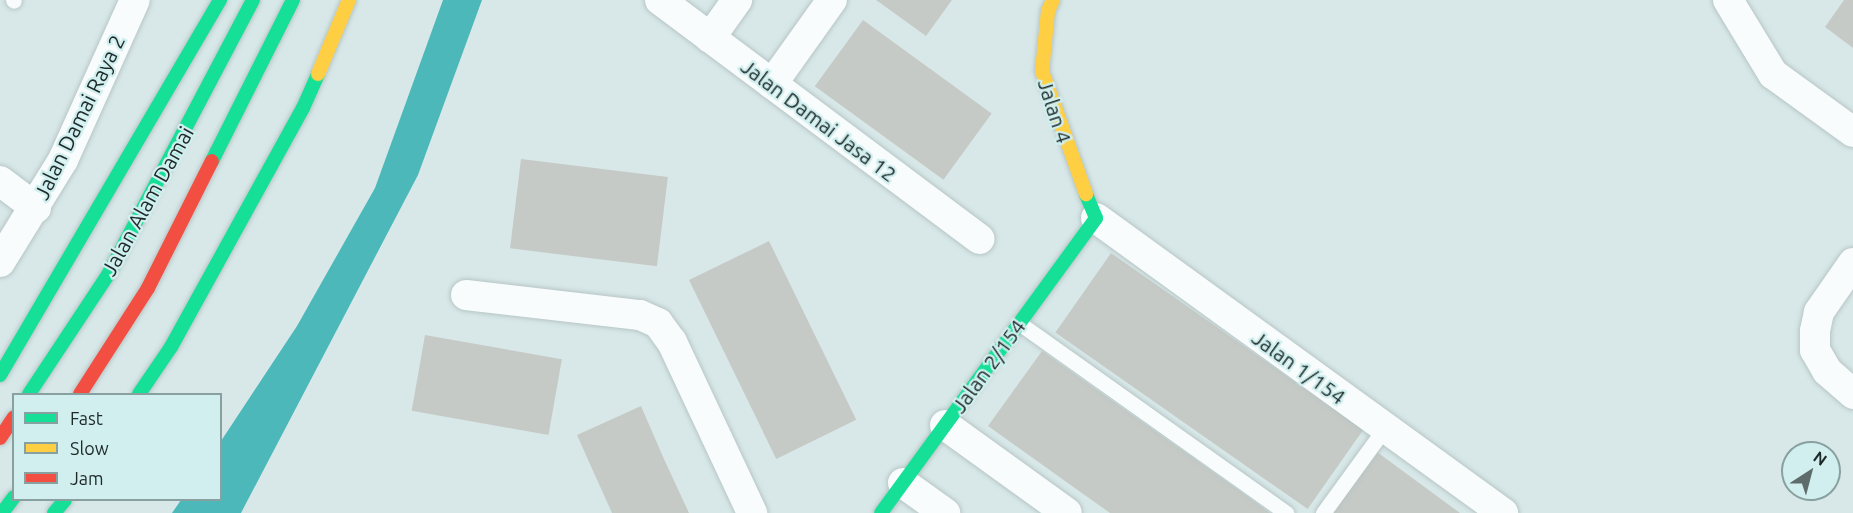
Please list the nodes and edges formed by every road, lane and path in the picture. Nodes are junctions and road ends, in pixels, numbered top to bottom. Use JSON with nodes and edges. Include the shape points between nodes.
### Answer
{"nodes":[{"id":1,"x":135,"y":0,"type":"edge"},
{"id":2,"x":207,"y":0,"type":"edge"},
{"id":3,"x":220,"y":0,"type":"edge"},
{"id":4,"x":253,"y":0,"type":"edge"},
{"id":5,"x":293,"y":0,"type":"edge"},
{"id":6,"x":349,"y":0,"type":"edge"},
{"id":7,"x":660,"y":0,"type":"edge"},
{"id":8,"x":737,"y":0,"type":"edge"},
{"id":9,"x":832,"y":0,"type":"edge"},
{"id":10,"x":1053,"y":0,"type":"edge"},
{"id":11,"x":1728,"y":0,"type":"edge"},
{"id":12,"x":710,"y":38,"type":"junction"},
{"id":13,"x":216,"y":73,"type":"junction"},
{"id":14,"x":772,"y":84,"type":"junction"},
{"id":15,"x":1853,"y":132,"type":"edge"},
{"id":16,"x":0,"y":181,"type":"edge"},
{"id":17,"x":36,"y":208,"type":"junction"},
{"id":18,"x":1096,"y":218,"type":"junction"},
{"id":19,"x":979,"y":239,"type":"dead end"},
{"id":20,"x":0,"y":262,"type":"edge"},
{"id":21,"x":1853,"y":263,"type":"edge"},
{"id":22,"x":466,"y":295,"type":"dead end"},
{"id":23,"x":1019,"y":323,"type":"junction"},
{"id":24,"x":0,"y":375,"type":"edge"},
{"id":25,"x":1849,"y":392,"type":"edge"},
{"id":26,"x":30,"y":393,"type":"edge"},
{"id":27,"x":81,"y":393,"type":"edge"},
{"id":28,"x":140,"y":393,"type":"edge"},
{"id":29,"x":12,"y":420,"type":"edge"},
{"id":30,"x":945,"y":425,"type":"junction"},
{"id":31,"x":1384,"y":429,"type":"junction"},
{"id":32,"x":0,"y":438,"type":"edge"},
{"id":33,"x":903,"y":483,"type":"junction"},
{"id":34,"x":12,"y":500,"type":"edge"},
{"id":35,"x":64,"y":501,"type":"edge"},
{"id":36,"x":2,"y":513,"type":"edge"},
{"id":37,"x":54,"y":513,"type":"edge"},
{"id":38,"x":752,"y":513,"type":"edge"},
{"id":39,"x":881,"y":513,"type":"edge"},
{"id":40,"x":945,"y":513,"type":"edge"},
{"id":41,"x":1067,"y":513,"type":"edge"},
{"id":42,"x":1286,"y":513,"type":"edge"},
{"id":43,"x":1323,"y":513,"type":"edge"},
{"id":44,"x":1503,"y":513,"type":"edge"}],
"edges":[{"from":1,"to":17,"type":"street","name":"Jalan Damai Raya 2","via":[[63,160]]},
{"from":2,"to":13,"type":"main road"},
{"from":3,"to":24,"type":"main road","bridge":true},
{"from":4,"to":13,"type":"main road","name":"Jalan Alam Damai"},
{"from":5,"to":27,"type":"main road","name":"Jalan Alam Damai","via":[[148,288]]},
{"from":6,"to":28,"type":"main road","via":[[303,108],[171,347]]},
{"from":7,"to":12,"type":"street","name":"Jalan Damai Jasa 12"},
{"from":8,"to":12,"type":"street"},
{"from":9,"to":14,"type":"street"},
{"from":10,"to":18,"type":"main road","name":"Jalan 4","via":[[1048,11],[1042,71],[1066,147]]},
{"from":11,"to":15,"type":"street","via":[[1773,74]]},
{"from":12,"to":14,"type":"street","name":"Jalan Damai Jasa 12"},
{"from":13,"to":26,"type":"main road","name":"Jalan Alam Damai","via":[[109,273]]},
{"from":14,"to":19,"type":"street","name":"Jalan Damai Jasa 12"},
{"from":16,"to":17,"type":"street"},
{"from":17,"to":20,"type":"street","name":"Jalan Damai Raya 2"},
{"from":18,"to":23,"type":"main road","name":"Jalan 2/154"},
{"from":18,"to":31,"type":"street","name":"Jalan 1/154"},
{"from":21,"to":25,"type":"street","via":[[1819,312],[1815,331],[1815,350],[1827,371]]},
{"from":22,"to":38,"type":"street","via":[[640,315],[658,323],[672,342]]},
{"from":23,"to":30,"type":"main road","name":"Jalan 2/154"},
{"from":23,"to":42,"type":"lane"},
{"from":29,"to":32,"type":"main road"},
{"from":30,"to":33,"type":"main road","name":"Jalan 2/154"},
{"from":30,"to":41,"type":"street"},
{"from":31,"to":43,"type":"lane"},
{"from":31,"to":44,"type":"street","name":"Jalan 1/154"},
{"from":33,"to":39,"type":"main road","name":"Jalan 2/154"},
{"from":33,"to":40,"type":"street"},
{"from":34,"to":36,"type":"main road"},
{"from":35,"to":37,"type":"main road"}]}
